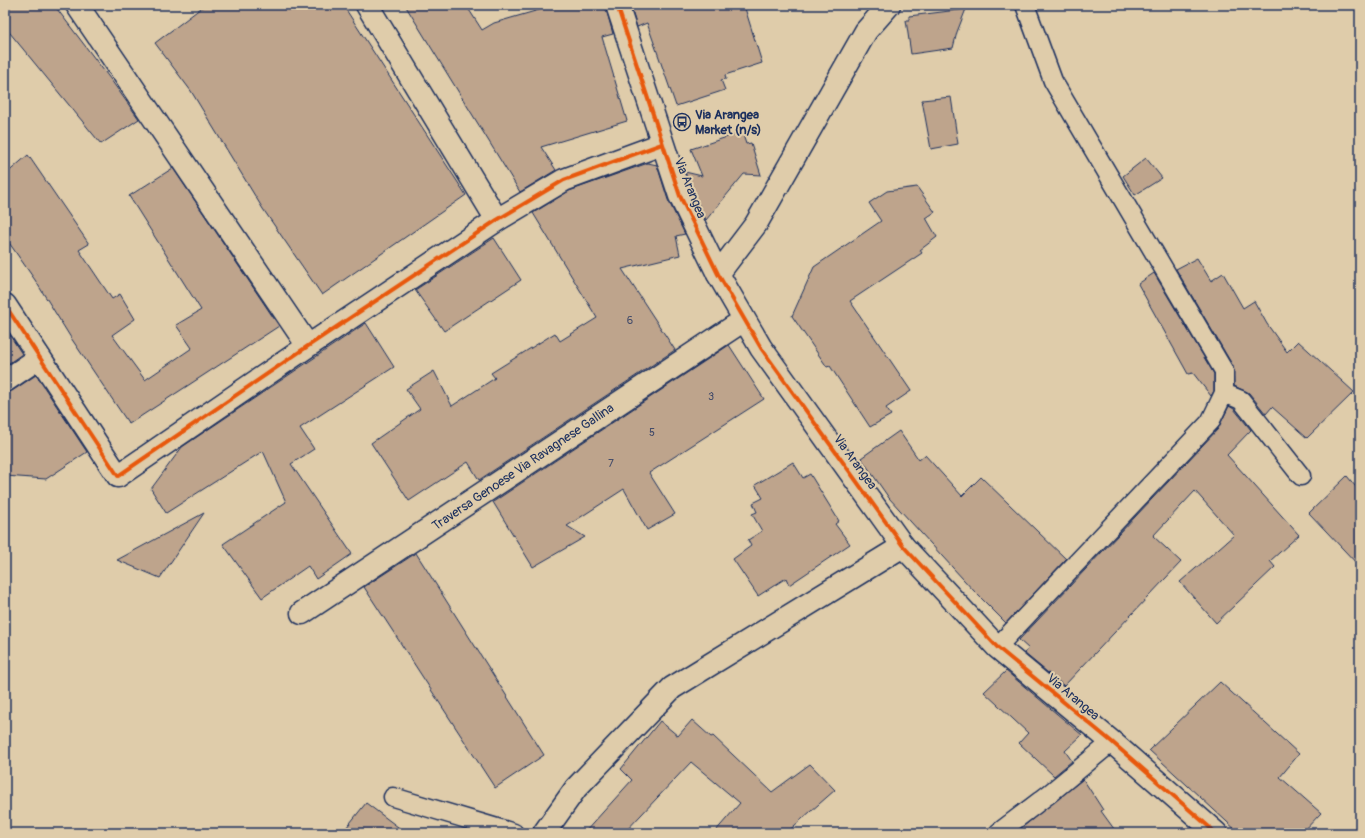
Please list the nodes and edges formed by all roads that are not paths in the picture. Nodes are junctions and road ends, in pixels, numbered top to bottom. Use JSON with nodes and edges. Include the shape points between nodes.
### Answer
{"nodes":[{"id":1,"x":78,"y":5,"type":"edge"},
{"id":2,"x":367,"y":5,"type":"edge"},
{"id":3,"x":617,"y":5,"type":"edge"},
{"id":4,"x":889,"y":5,"type":"edge"},
{"id":5,"x":1025,"y":5,"type":"edge"},
{"id":6,"x":662,"y":144,"type":"junction"},
{"id":7,"x":497,"y":220,"type":"junction"},
{"id":8,"x":718,"y":274,"type":"junction"},
{"id":9,"x":5,"y":305,"type":"edge"},
{"id":10,"x":744,"y":320,"type":"junction"},
{"id":11,"x":308,"y":346,"type":"junction"},
{"id":12,"x":39,"y":358,"type":"junction"},
{"id":13,"x":5,"y":381,"type":"edge"},
{"id":14,"x":1224,"y":393,"type":"junction"},
{"id":15,"x":1301,"y":476,"type":"dead end"},
{"id":16,"x":903,"y":546,"type":"junction"},
{"id":17,"x":302,"y":613,"type":"dead end"},
{"id":18,"x":997,"y":647,"type":"junction"},
{"id":19,"x":1112,"y":742,"type":"junction"},
{"id":20,"x":393,"y":798,"type":"dead end"},
{"id":21,"x":514,"y":833,"type":"edge"},
{"id":22,"x":544,"y":833,"type":"edge"},
{"id":23,"x":998,"y":833,"type":"edge"},
{"id":24,"x":1216,"y":833,"type":"edge"}],
"edges":[{"from":1,"to":11,"type":"street"},
{"from":2,"to":7,"type":"street"},
{"from":3,"to":6,"type":"street","name":"Via Arangea"},
{"from":4,"to":8,"type":"street","via":[[866,31],[756,224]]},
{"from":5,"to":14,"type":"lane","via":[[1053,81],[1224,371]]},
{"from":6,"to":7,"type":"street","via":[[564,180]]},
{"from":6,"to":8,"type":"street","name":"Via Arangea","via":[[680,196]]},
{"from":7,"to":11,"type":"street"},
{"from":8,"to":10,"type":"street","name":"Via Arangea"},
{"from":9,"to":12,"type":"street"},
{"from":10,"to":16,"type":"street","name":"Via Arangea","via":[[761,348]]},
{"from":10,"to":17,"type":"street","name":"Traversa Genoese Via Ravagnese Gallina"},
{"from":11,"to":12,"type":"street","via":[[118,476]]},
{"from":12,"to":13,"type":"street"},
{"from":14,"to":15,"type":"lane","via":[[1241,400]]},
{"from":14,"to":18,"type":"lane","via":[[1210,422]]},
{"from":16,"to":18,"type":"street","name":"Via Arangea"},
{"from":16,"to":22,"type":"street","via":[[672,688],[576,788]]},
{"from":18,"to":19,"type":"street","name":"Via Arangea"},
{"from":19,"to":23,"type":"lane"},
{"from":19,"to":24,"type":"street","name":"Via Arangea"},
{"from":20,"to":21,"type":"lane"}]}
